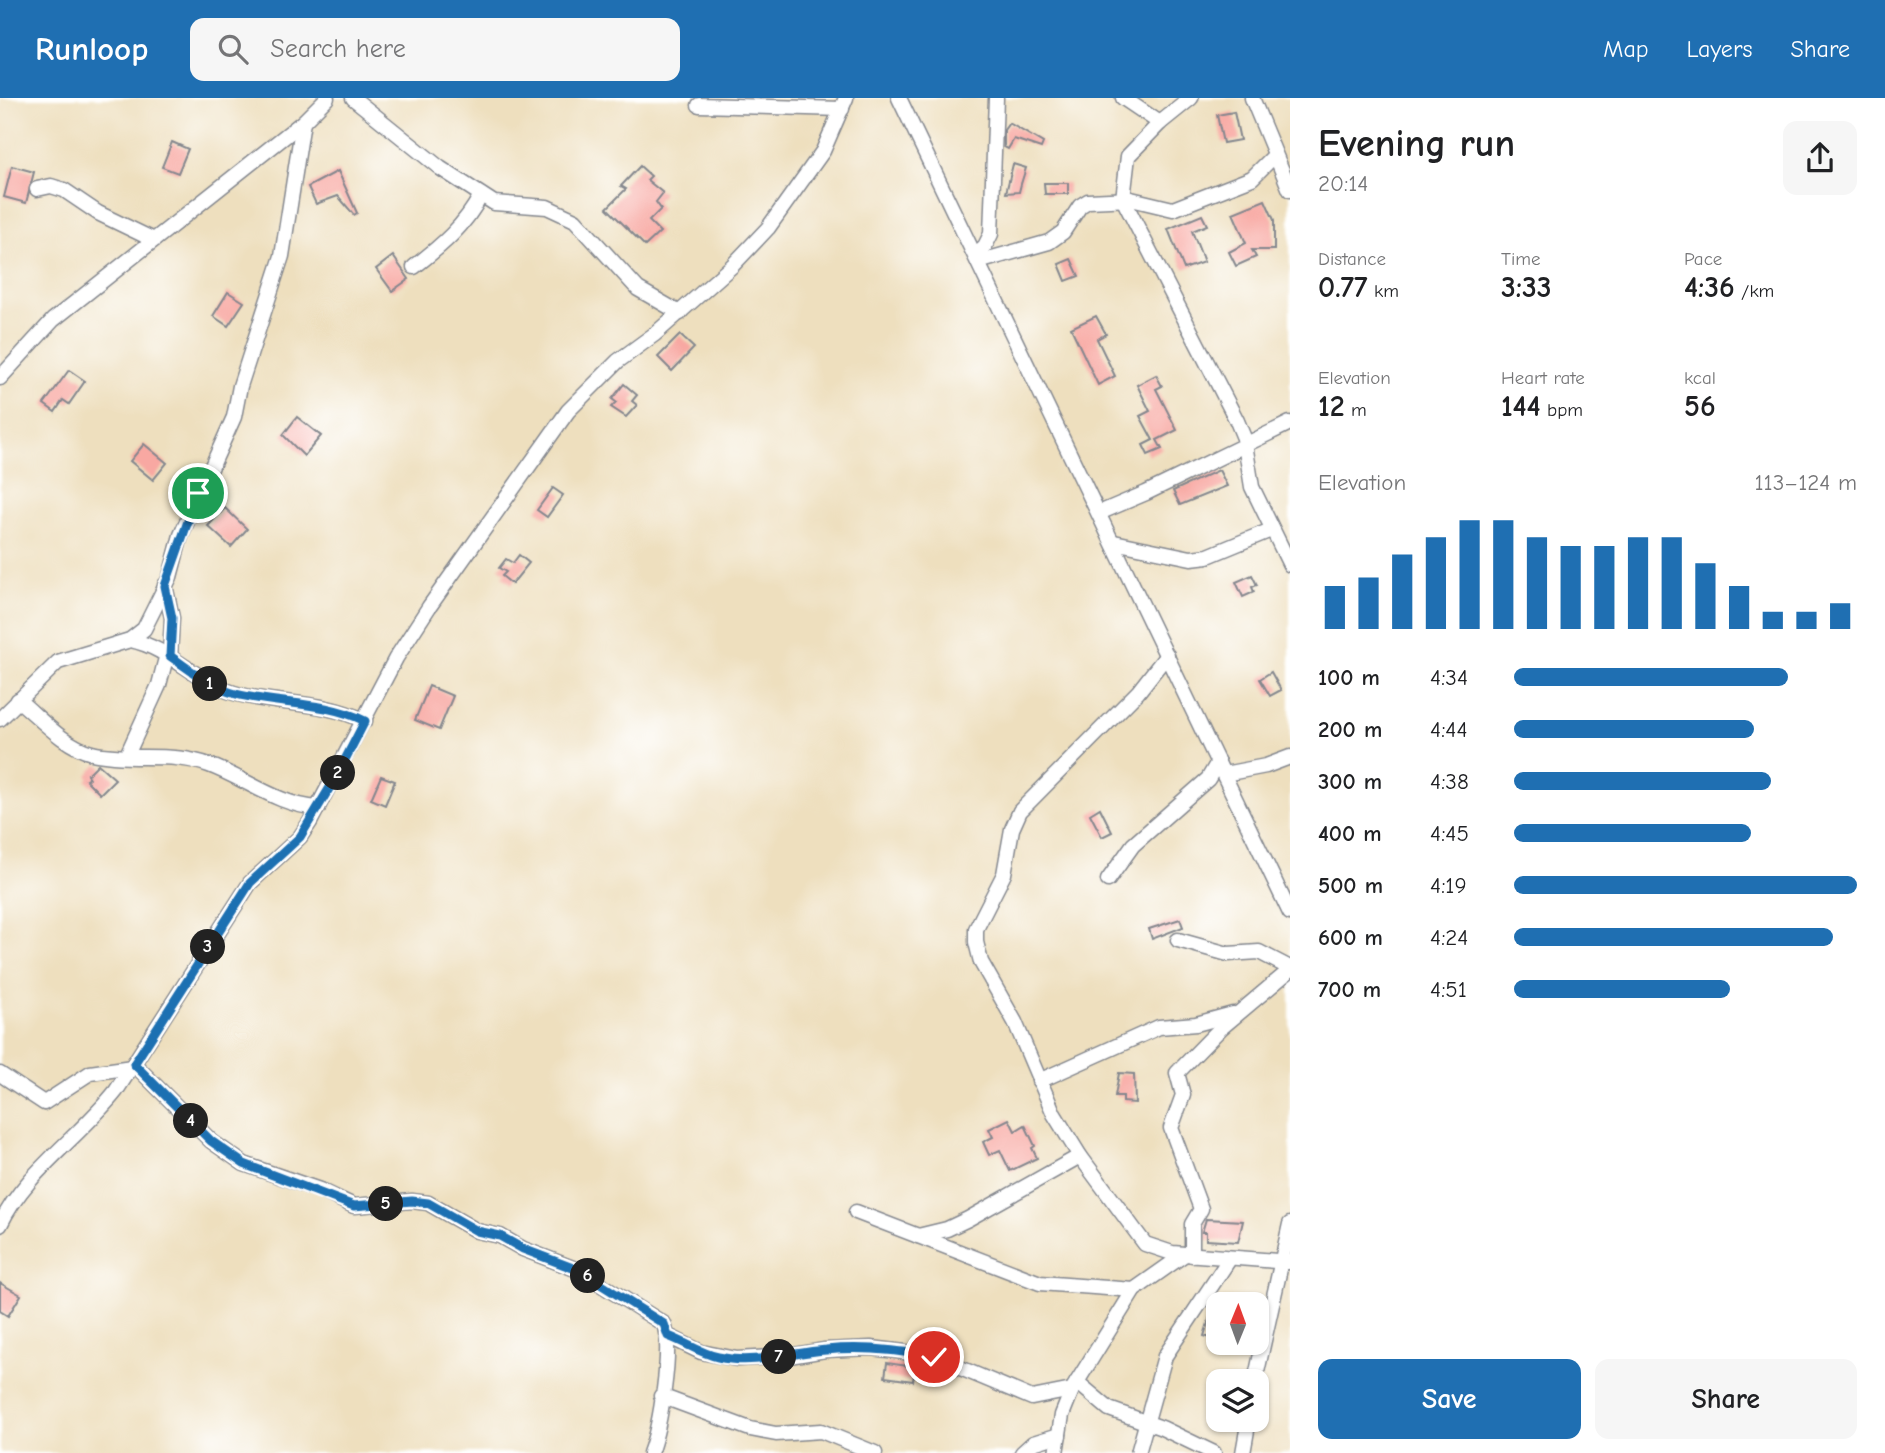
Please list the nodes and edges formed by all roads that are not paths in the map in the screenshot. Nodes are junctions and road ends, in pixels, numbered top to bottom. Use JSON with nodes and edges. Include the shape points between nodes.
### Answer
{"nodes":[{"id":1,"x":327,"y":98,"type":"edge"},
{"id":2,"x":353,"y":98,"type":"edge"},
{"id":3,"x":899,"y":98,"type":"edge"},
{"id":4,"x":996,"y":98,"type":"edge"},
{"id":5,"x":1123,"y":98,"type":"edge"},
{"id":6,"x":1191,"y":98,"type":"edge"},
{"id":7,"x":1252,"y":98,"type":"edge"},
{"id":8,"x":844,"y":103,"type":"edge"},
{"id":9,"x":699,"y":105,"type":"dead end"},
{"id":10,"x":303,"y":122,"type":"junction"},
{"id":11,"x":1160,"y":123,"type":"junction"},
{"id":12,"x":1274,"y":156,"type":"junction"},
{"id":13,"x":37,"y":189,"type":"dead end"},
{"id":14,"x":1290,"y":190,"type":"edge"},
{"id":15,"x":481,"y":195,"type":"junction"},
{"id":16,"x":1123,"y":199,"type":"junction"},
{"id":17,"x":153,"y":240,"type":"junction"},
{"id":18,"x":977,"y":258,"type":"junction"},
{"id":19,"x":414,"y":267,"type":"dead end"},
{"id":20,"x":680,"y":313,"type":"junction"},
{"id":21,"x":0,"y":377,"type":"edge"},
{"id":22,"x":1290,"y":422,"type":"edge"},
{"id":23,"x":1245,"y":443,"type":"junction"},
{"id":24,"x":1099,"y":513,"type":"junction"},
{"id":25,"x":1271,"y":530,"type":"junction"},
{"id":26,"x":1114,"y":542,"type":"junction"},
{"id":27,"x":1286,"y":552,"type":"edge"},
{"id":28,"x":1290,"y":565,"type":"edge"},
{"id":29,"x":165,"y":586,"type":"junction"},
{"id":30,"x":130,"y":640,"type":"junction"},
{"id":31,"x":169,"y":655,"type":"junction"},
{"id":32,"x":1167,"y":655,"type":"junction"},
{"id":33,"x":18,"y":701,"type":"junction"},
{"id":34,"x":0,"y":719,"type":"edge"},
{"id":35,"x":365,"y":721,"type":"junction"},
{"id":36,"x":127,"y":755,"type":"junction"},
{"id":37,"x":1290,"y":757,"type":"edge"},
{"id":38,"x":1221,"y":768,"type":"junction"},
{"id":39,"x":318,"y":808,"type":"junction"},
{"id":40,"x":1108,"y":880,"type":"dead end"},
{"id":41,"x":1290,"y":913,"type":"edge"},
{"id":42,"x":1178,"y":940,"type":"dead end"},
{"id":43,"x":1290,"y":969,"type":"edge"},
{"id":44,"x":1238,"y":1013,"type":"junction"},
{"id":45,"x":133,"y":1065,"type":"junction"},
{"id":46,"x":0,"y":1074,"type":"edge"},
{"id":47,"x":1038,"y":1081,"type":"junction"},
{"id":48,"x":1080,"y":1156,"type":"junction"},
{"id":49,"x":856,"y":1212,"type":"dead end"},
{"id":50,"x":1290,"y":1224,"type":"edge"},
{"id":51,"x":0,"y":1226,"type":"edge"},
{"id":52,"x":917,"y":1236,"type":"junction"},
{"id":53,"x":1189,"y":1255,"type":"junction"},
{"id":54,"x":1230,"y":1258,"type":"junction"},
{"id":55,"x":1285,"y":1262,"type":"edge"},
{"id":56,"x":1134,"y":1290,"type":"junction"},
{"id":57,"x":668,"y":1336,"type":"junction"},
{"id":58,"x":1258,"y":1369,"type":"edge"},
{"id":59,"x":1075,"y":1386,"type":"junction"},
{"id":60,"x":661,"y":1396,"type":"junction"},
{"id":61,"x":1146,"y":1422,"type":"junction"},
{"id":62,"x":1247,"y":1432,"type":"edge"},
{"id":63,"x":1059,"y":1435,"type":"junction"},
{"id":64,"x":650,"y":1453,"type":"edge"},
{"id":65,"x":875,"y":1453,"type":"edge"},
{"id":66,"x":1022,"y":1453,"type":"edge"},
{"id":67,"x":1056,"y":1453,"type":"edge"},
{"id":68,"x":1138,"y":1453,"type":"edge"},
{"id":69,"x":1214,"y":1453,"type":"edge"},
{"id":70,"x":1243,"y":1453,"type":"edge"}],
"edges":[{"from":1,"to":10,"type":"street"},
{"from":2,"to":15,"type":"street"},
{"from":3,"to":18,"type":"street"},
{"from":4,"to":18,"type":"street","via":[[991,234]]},
{"from":5,"to":11,"type":"street"},
{"from":6,"to":11,"type":"street"},
{"from":7,"to":12,"type":"street"},
{"from":8,"to":9,"type":"street"},
{"from":8,"to":20,"type":"street","via":[[823,151],[768,228]]},
{"from":10,"to":17,"type":"street"},
{"from":10,"to":29,"type":"street","via":[[282,256],[234,417],[198,493]]},
{"from":11,"to":16,"type":"street","via":[[1128,156]]},
{"from":12,"to":14,"type":"street"},
{"from":12,"to":16,"type":"street","via":[[1252,178],[1182,207]]},
{"from":13,"to":17,"type":"street","via":[[64,190]]},
{"from":15,"to":19,"type":"street","via":[[454,233]]},
{"from":15,"to":20,"type":"street","via":[[494,203],[547,208],[575,220],[638,289]]},
{"from":16,"to":18,"type":"street","via":[[1083,203],[1070,225],[1049,242]]},
{"from":16,"to":23,"type":"street","via":[[1222,389]]},
{"from":17,"to":21,"type":"street","via":[[53,320]]},
{"from":18,"to":24,"type":"street"},
{"from":20,"to":35,"type":"street","via":[[618,361],[568,411],[429,607],[396,658]]},
{"from":22,"to":23,"type":"street"},
{"from":23,"to":24,"type":"street"},
{"from":23,"to":25,"type":"street","via":[[1252,487]]},
{"from":24,"to":26,"type":"street"},
{"from":25,"to":26,"type":"street","via":[[1208,556],[1191,558]]},
{"from":25,"to":27,"type":"street"},
{"from":26,"to":32,"type":"street"},
{"from":27,"to":28,"type":"street"},
{"from":29,"to":30,"type":"street","via":[[144,629]]},
{"from":29,"to":31,"type":"street","via":[[172,618]]},
{"from":30,"to":31,"type":"street"},
{"from":30,"to":33,"type":"street","via":[[58,662]]},
{"from":31,"to":35,"type":"street","via":[[214,686],[236,694],[309,703]]},
{"from":31,"to":36,"type":"street"},
{"from":32,"to":38,"type":"street"},
{"from":32,"to":47,"type":"street","via":[[1138,692],[1020,811],[1004,873],[976,929],[981,962],[1015,1021]]},
{"from":33,"to":34,"type":"street"},
{"from":33,"to":36,"type":"street","via":[[68,741],[92,753]]},
{"from":35,"to":39,"type":"street"},
{"from":36,"to":39,"type":"street","via":[[207,764],[296,806]]},
{"from":37,"to":38,"type":"street","via":[[1266,766]]},
{"from":38,"to":40,"type":"street","via":[[1133,845]]},
{"from":38,"to":41,"type":"street"},
{"from":39,"to":45,"type":"street","via":[[300,837],[250,883]]},
{"from":42,"to":43,"type":"street","via":[[1228,954],[1259,952]]},
{"from":43,"to":44,"type":"street"},
{"from":44,"to":47,"type":"street","via":[[1196,1024],[1159,1027]]},
{"from":44,"to":53,"type":"street","via":[[1177,1073],[1182,1100],[1171,1128],[1202,1209],[1192,1224]]},
{"from":45,"to":46,"type":"street","via":[[78,1078],[44,1103]]},
{"from":45,"to":51,"type":"street","via":[[96,1116],[12,1201]]},
{"from":45,"to":57,"type":"street","via":[[211,1141],[244,1164],[354,1206],[428,1203],[477,1231],[500,1236],[578,1270],[664,1324]]},
{"from":47,"to":48,"type":"street"},
{"from":48,"to":52,"type":"street","via":[[968,1219]]},
{"from":48,"to":53,"type":"street","via":[[1145,1244]]},
{"from":49,"to":52,"type":"street"},
{"from":50,"to":55,"type":"street"},
{"from":52,"to":56,"type":"street","via":[[1040,1283]]},
{"from":53,"to":54,"type":"street"},
{"from":53,"to":56,"type":"street"},
{"from":54,"to":55,"type":"street"},
{"from":54,"to":61,"type":"street","via":[[1165,1356]]},
{"from":55,"to":58,"type":"street"},
{"from":56,"to":59,"type":"street"},
{"from":57,"to":59,"type":"street","via":[[709,1354],[737,1359],[871,1348],[905,1352],[934,1357],[1032,1398]]},
{"from":57,"to":60,"type":"street"},
{"from":59,"to":61,"type":"street","via":[[1103,1406]]},
{"from":59,"to":63,"type":"street"},
{"from":60,"to":64,"type":"street","via":[[659,1427]]},
{"from":60,"to":65,"type":"street","via":[[750,1429],[776,1434],[821,1431]]},
{"from":61,"to":68,"type":"street"},
{"from":61,"to":69,"type":"street"},
{"from":62,"to":70,"type":"street"},
{"from":63,"to":66,"type":"street","via":[[1033,1443]]},
{"from":63,"to":67,"type":"street"}]}
